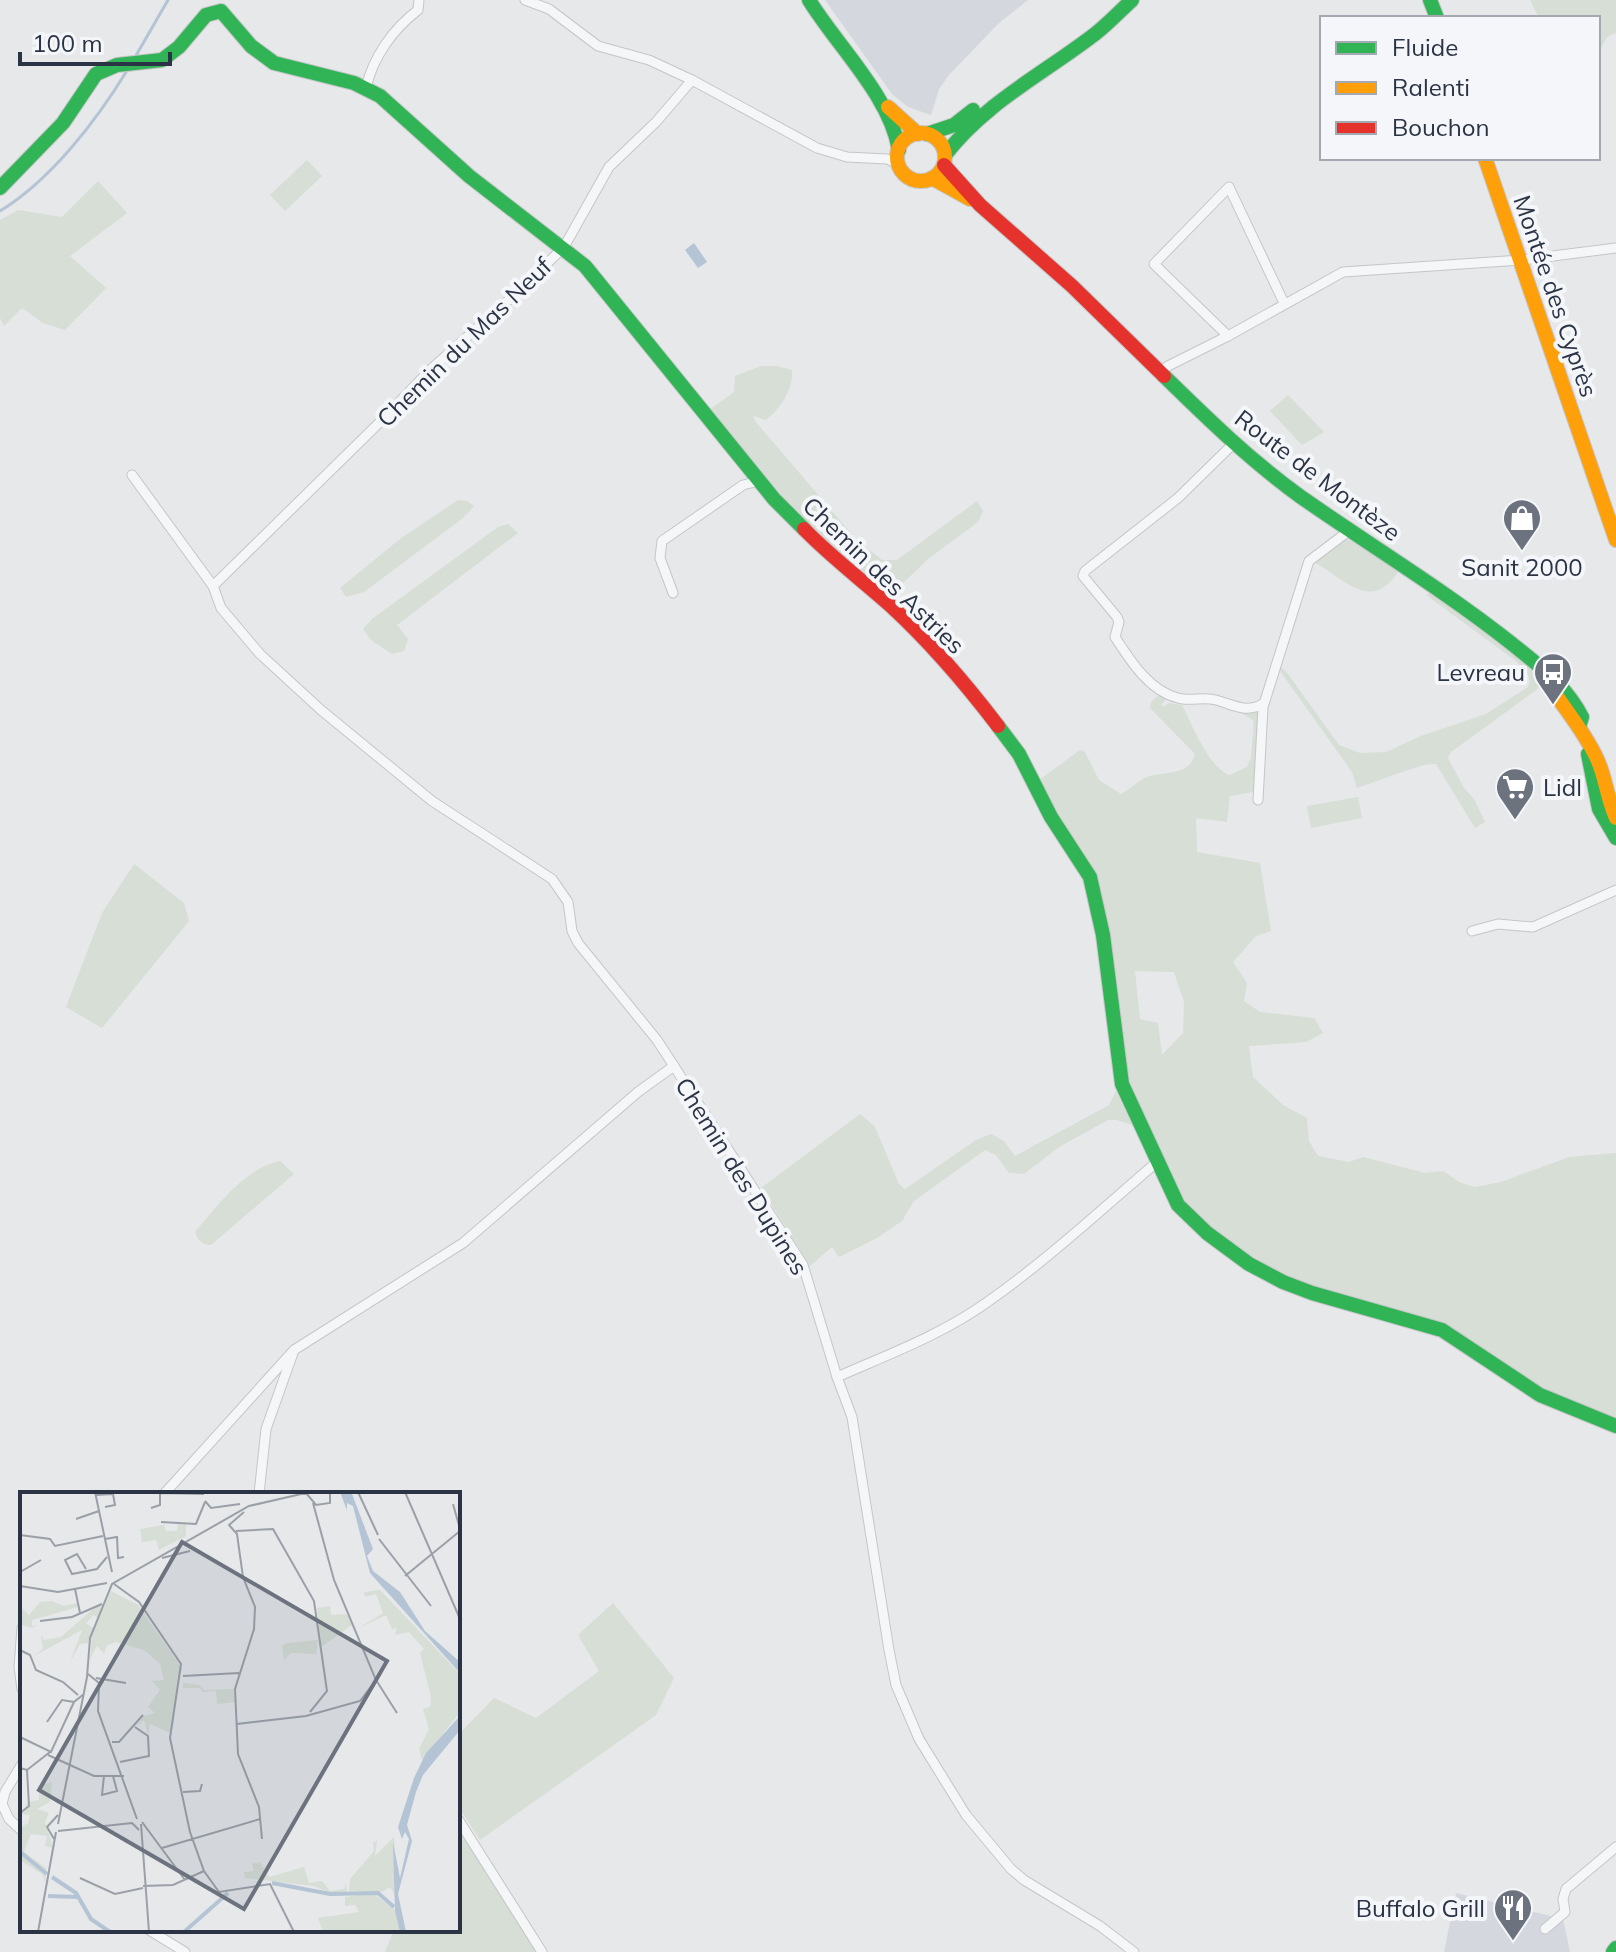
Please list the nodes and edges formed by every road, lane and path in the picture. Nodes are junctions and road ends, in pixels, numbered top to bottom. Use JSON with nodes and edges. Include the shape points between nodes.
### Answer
{"nodes":[{"id":1,"x":419,"y":0,"type":"edge"},
{"id":2,"x":525,"y":0,"type":"edge"},
{"id":3,"x":809,"y":0,"type":"edge"},
{"id":4,"x":1120,"y":0,"type":"edge"},
{"id":5,"x":1132,"y":0,"type":"edge"},
{"id":6,"x":692,"y":80,"type":"junction"},
{"id":7,"x":366,"y":88,"type":"junction"},
{"id":8,"x":885,"y":104,"type":"junction"},
{"id":9,"x":922,"y":134,"type":"junction"},
{"id":10,"x":895,"y":157,"type":"junction"},
{"id":11,"x":944,"y":160,"type":"junction"},
{"id":12,"x":1486,"y":160,"type":"edge"},
{"id":13,"x":932,"y":178,"type":"junction"},
{"id":14,"x":0,"y":188,"type":"edge"},
{"id":15,"x":980,"y":205,"type":"junction"},
{"id":16,"x":564,"y":247,"type":"junction"},
{"id":17,"x":1616,"y":248,"type":"edge"},
{"id":18,"x":1521,"y":260,"type":"junction"},
{"id":19,"x":1284,"y":303,"type":"junction"},
{"id":20,"x":1228,"y":336,"type":"junction"},
{"id":21,"x":1161,"y":372,"type":"junction"},
{"id":22,"x":1233,"y":444,"type":"junction"},
{"id":23,"x":132,"y":475,"type":"dead end"},
{"id":24,"x":759,"y":481,"type":"junction"},
{"id":25,"x":1350,"y":530,"type":"junction"},
{"id":26,"x":1616,"y":540,"type":"edge"},
{"id":27,"x":213,"y":586,"type":"junction"},
{"id":28,"x":673,"y":593,"type":"dead end"},
{"id":29,"x":1264,"y":703,"type":"junction"},
{"id":30,"x":1582,"y":732,"type":"junction"},
{"id":31,"x":1258,"y":800,"type":"dead end"},
{"id":32,"x":1616,"y":818,"type":"edge"},
{"id":33,"x":1616,"y":838,"type":"edge"},
{"id":34,"x":1616,"y":890,"type":"edge"},
{"id":35,"x":1472,"y":931,"type":"dead end"},
{"id":36,"x":674,"y":1066,"type":"junction"},
{"id":37,"x":1157,"y":1162,"type":"junction"},
{"id":38,"x":294,"y":1350,"type":"junction"},
{"id":39,"x":837,"y":1377,"type":"junction"},
{"id":40,"x":1616,"y":1426,"type":"edge"},
{"id":41,"x":166,"y":1492,"type":"edge"},
{"id":42,"x":259,"y":1492,"type":"edge"},
{"id":43,"x":20,"y":1654,"type":"edge"},
{"id":44,"x":20,"y":1674,"type":"edge"},
{"id":45,"x":20,"y":1767,"type":"edge"},
{"id":46,"x":1,"y":1804,"type":"edge"},
{"id":47,"x":460,"y":1822,"type":"edge"},
{"id":48,"x":20,"y":1829,"type":"edge"},
{"id":49,"x":1616,"y":1847,"type":"edge"},
{"id":50,"x":1545,"y":1929,"type":"dead end"},
{"id":51,"x":152,"y":1932,"type":"edge"},
{"id":52,"x":185,"y":1952,"type":"edge"},
{"id":53,"x":542,"y":1952,"type":"edge"},
{"id":54,"x":1134,"y":1952,"type":"edge"}],
"edges":[{"from":1,"to":7,"type":"street","via":[[418,10],[371,66]]},
{"from":2,"to":6,"type":"street","via":[[549,9],[598,46],[649,60]]},
{"from":3,"to":8,"type":"street"},
{"from":4,"to":9,"type":"street","via":[[959,121]]},
{"from":5,"to":11,"type":"street","via":[[1095,34],[986,109],[960,134]]},
{"from":6,"to":10,"type":"street","via":[[817,148],[847,157]]},
{"from":6,"to":16,"type":"street","name":"Chemin du Mas Neuf","via":[[609,167]]},
{"from":7,"to":14,"type":"street","name":"Chemin des Astries","via":[[263,57],[221,11],[206,15],[162,60],[117,65],[96,74],[63,123]]},
{"from":7,"to":16,"type":"street","name":"Chemin des Astries","via":[[469,176]]},
{"from":8,"to":9,"type":"street"},
{"from":8,"to":10,"type":"street","via":[[896,133]]},
{"from":9,"to":10,"type":"street","via":[[906,139]]},
{"from":9,"to":11,"type":"street","via":[[939,142]]},
{"from":10,"to":13,"type":"street","via":[[908,177]]},
{"from":11,"to":13,"type":"street"},
{"from":11,"to":15,"type":"street","name":"Route de Montèze"},
{"from":12,"to":18,"type":"street","name":"Montée des Cyprès"},
{"from":13,"to":15,"type":"street","name":"Route de Montèze"},
{"from":15,"to":21,"type":"street","name":"Route de Montèze"},
{"from":16,"to":24,"type":"street","name":"Chemin des Astries"},
{"from":16,"to":27,"type":"street","name":"Chemin du Mas Neuf","via":[[431,369]]},
{"from":17,"to":18,"type":"street"},
{"from":18,"to":19,"type":"street","via":[[1343,272]]},
{"from":18,"to":26,"type":"street","name":"Montée des Cyprès"},
{"from":19,"to":20,"type":"street"},
{"from":19,"to":20,"type":"street","via":[[1229,187],[1154,264]]},
{"from":20,"to":21,"type":"street"},
{"from":21,"to":22,"type":"street","name":"Route de Montèze"},
{"from":22,"to":25,"type":"street","name":"Route de Montèze"},
{"from":22,"to":29,"type":"street","via":[[1187,490],[1083,576],[1117,617],[1115,637],[1160,690],[1179,699],[1208,698],[1240,708]]},
{"from":23,"to":27,"type":"street","name":"Chemin des Dupines"},
{"from":24,"to":28,"type":"street","via":[[743,485],[662,541],[660,558]]},
{"from":24,"to":37,"type":"street","name":"Chemin des Astries","via":[[830,556],[892,607],[973,693],[1019,754],[1090,877],[1122,1084]]},
{"from":25,"to":29,"type":"street","via":[[1309,561]]},
{"from":25,"to":30,"type":"street","name":"Route de Montèze","via":[[1478,617],[1538,666]]},
{"from":27,"to":36,"type":"street","name":"Chemin des Dupines","via":[[221,608],[250,642],[321,710],[432,801],[552,879],[568,902],[578,943]]},
{"from":29,"to":31,"type":"street"},
{"from":30,"to":32,"type":"street","name":"Route de Montèze","via":[[1598,760]]},
{"from":30,"to":33,"type":"street","name":"Route de Montèze","via":[[1598,811]]},
{"from":34,"to":35,"type":"street","via":[[1533,927],[1498,924]]},
{"from":36,"to":38,"type":"street","via":[[463,1243]]},
{"from":36,"to":39,"type":"street","name":"Chemin des Dupines","via":[[803,1265]]},
{"from":37,"to":39,"type":"street","via":[[986,1303],[944,1329]]},
{"from":37,"to":40,"type":"street","name":"Chemin des Astries","via":[[1178,1205],[1249,1264],[1312,1293],[1442,1330],[1540,1395]]},
{"from":38,"to":41,"type":"street"},
{"from":38,"to":42,"type":"street","via":[[266,1429]]},
{"from":39,"to":54,"type":"street","name":"Chemin des Dupines","via":[[852,1417],[894,1673],[919,1739],[966,1815],[1011,1869]]},
{"from":43,"to":44,"type":"street"},
{"from":45,"to":46,"type":"street"},
{"from":46,"to":48,"type":"street"},
{"from":47,"to":53,"type":"street"},
{"from":49,"to":50,"type":"street","via":[[1566,1889],[1565,1912]]},
{"from":51,"to":52,"type":"street"}]}
